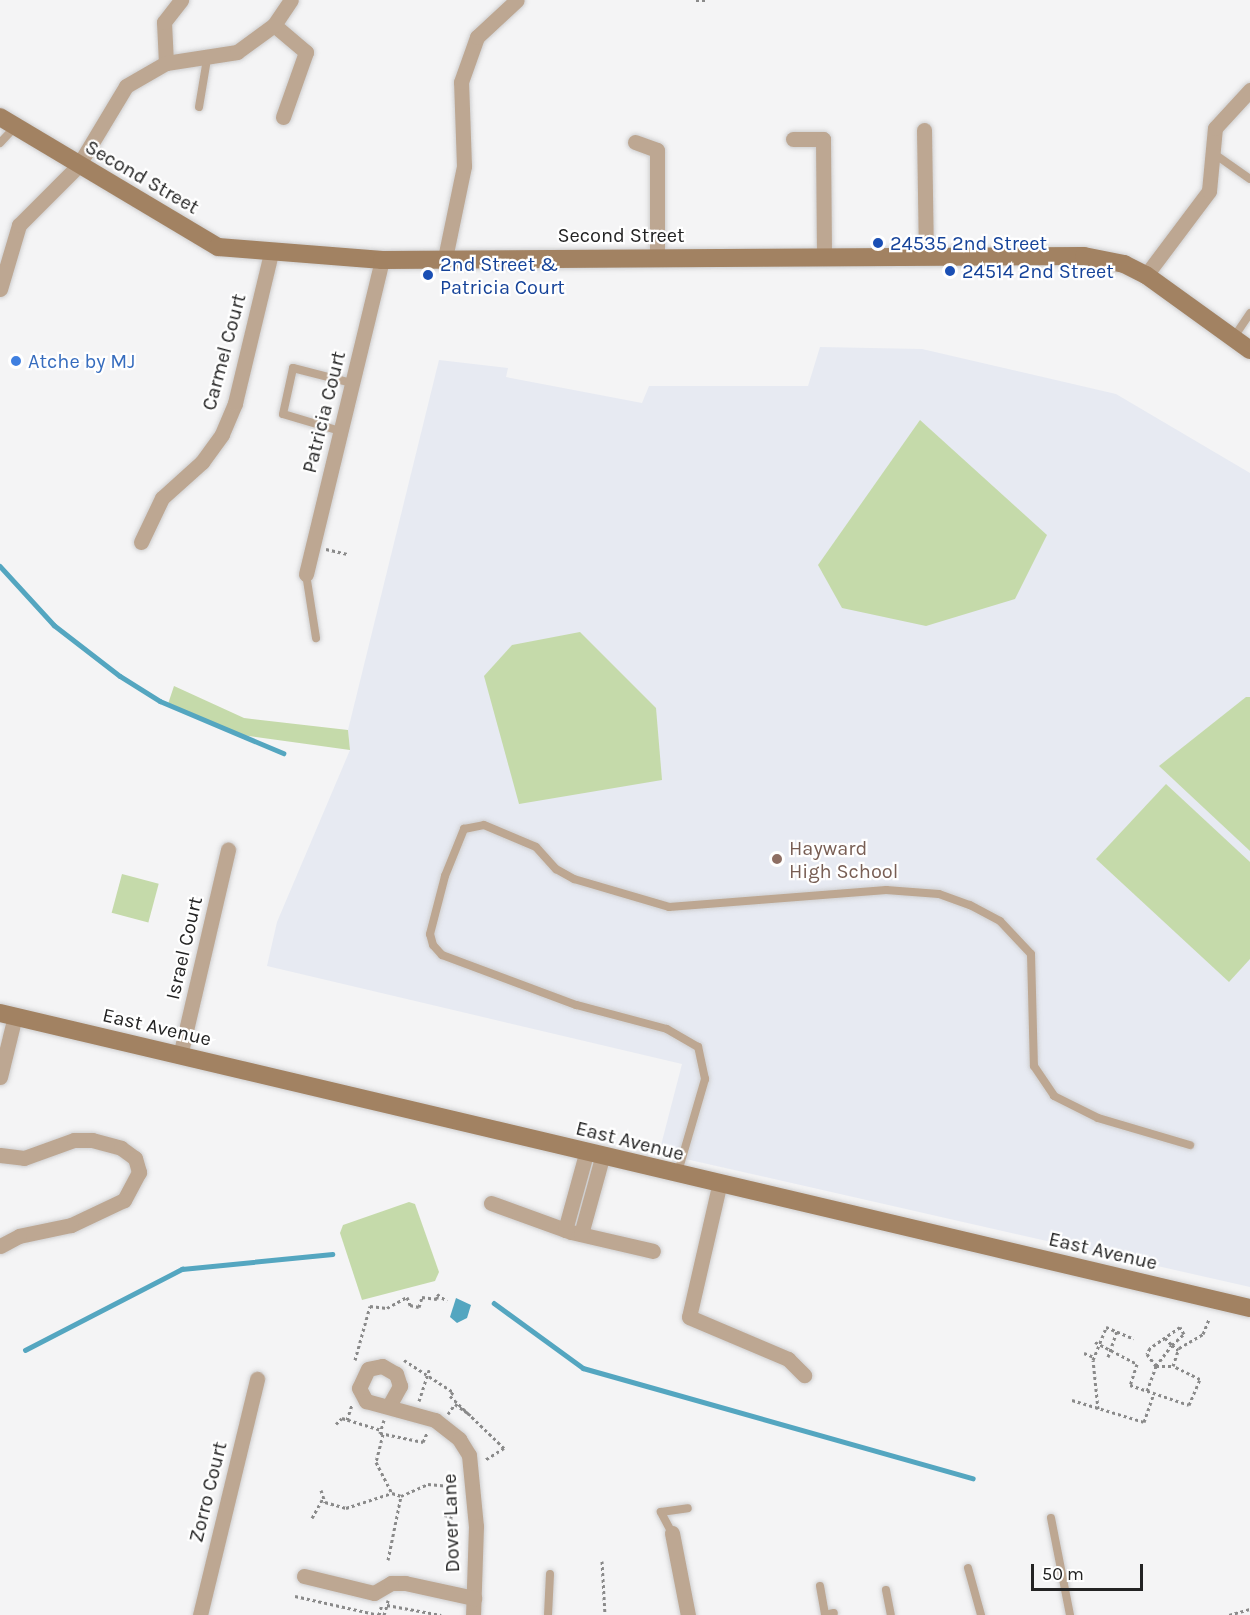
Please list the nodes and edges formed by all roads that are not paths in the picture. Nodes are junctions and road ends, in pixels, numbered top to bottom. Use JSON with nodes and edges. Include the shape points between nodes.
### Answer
{"nodes":[{"id":1,"x":181,"y":0,"type":"edge"},
{"id":2,"x":291,"y":0,"type":"edge"},
{"id":3,"x":517,"y":0,"type":"edge"},
{"id":4,"x":274,"y":25,"type":"junction"},
{"id":5,"x":207,"y":58,"type":"junction"},
{"id":6,"x":166,"y":63,"type":"junction"},
{"id":7,"x":1250,"y":90,"type":"edge"},
{"id":8,"x":199,"y":107,"type":"dead end"},
{"id":9,"x":284,"y":117,"type":"dead end"},
{"id":10,"x":8,"y":122,"type":"edge"},
{"id":11,"x":924,"y":130,"type":"dead end"},
{"id":12,"x":794,"y":140,"type":"dead end"},
{"id":13,"x":635,"y":142,"type":"dead end"},
{"id":14,"x":0,"y":143,"type":"edge"},
{"id":15,"x":1212,"y":152,"type":"junction"},
{"id":16,"x":78,"y":166,"type":"junction"},
{"id":17,"x":1250,"y":179,"type":"edge"},
{"id":18,"x":271,"y":253,"type":"junction"},
{"id":19,"x":926,"y":253,"type":"junction"},
{"id":20,"x":824,"y":254,"type":"junction"},
{"id":21,"x":445,"y":258,"type":"junction"},
{"id":22,"x":657,"y":258,"type":"junction"},
{"id":23,"x":382,"y":260,"type":"junction"},
{"id":24,"x":1146,"y":275,"type":"junction"},
{"id":25,"x":0,"y":289,"type":"edge"},
{"id":26,"x":1250,"y":313,"type":"edge"},
{"id":27,"x":1233,"y":338,"type":"junction"},
{"id":28,"x":1250,"y":350,"type":"edge"},
{"id":29,"x":352,"y":382,"type":"junction"},
{"id":30,"x":340,"y":431,"type":"junction"},
{"id":31,"x":141,"y":542,"type":"dead end"},
{"id":32,"x":306,"y":574,"type":"joint"},
{"id":33,"x":316,"y":638,"type":"dead end"},
{"id":34,"x":228,"y":849,"type":"dead end"},
{"id":35,"x":7,"y":1014,"type":"edge"},
{"id":36,"x":180,"y":1056,"type":"junction"},
{"id":37,"x":0,"y":1077,"type":"edge"},
{"id":38,"x":1190,"y":1145,"type":"dead end"},
{"id":39,"x":0,"y":1155,"type":"edge"},
{"id":40,"x":594,"y":1156,"type":"junction"},
{"id":41,"x":676,"y":1176,"type":"junction"},
{"id":42,"x":719,"y":1186,"type":"junction"},
{"id":43,"x":491,"y":1203,"type":"dead end"},
{"id":44,"x":565,"y":1230,"type":"junction"},
{"id":45,"x":581,"y":1234,"type":"junction"},
{"id":46,"x":0,"y":1246,"type":"edge"},
{"id":47,"x":653,"y":1251,"type":"dead end"},
{"id":48,"x":1250,"y":1308,"type":"edge"},
{"id":49,"x":804,"y":1375,"type":"dead end"},
{"id":50,"x":257,"y":1379,"type":"dead end"},
{"id":51,"x":387,"y":1410,"type":"junction"},
{"id":52,"x":688,"y":1508,"type":"dead end"},
{"id":53,"x":1051,"y":1518,"type":"dead end"},
{"id":54,"x":672,"y":1533,"type":"joint"},
{"id":55,"x":968,"y":1568,"type":"dead end"},
{"id":56,"x":550,"y":1574,"type":"dead end"},
{"id":57,"x":304,"y":1576,"type":"dead end"},
{"id":58,"x":820,"y":1586,"type":"dead end"},
{"id":59,"x":886,"y":1590,"type":"dead end"},
{"id":60,"x":474,"y":1598,"type":"junction"},
{"id":61,"x":834,"y":1613,"type":"dead end"},
{"id":62,"x":200,"y":1615,"type":"edge"},
{"id":63,"x":473,"y":1615,"type":"edge"},
{"id":64,"x":548,"y":1615,"type":"edge"},
{"id":65,"x":688,"y":1615,"type":"edge"},
{"id":66,"x":825,"y":1615,"type":"edge"},
{"id":67,"x":891,"y":1615,"type":"edge"},
{"id":68,"x":981,"y":1615,"type":"edge"},
{"id":69,"x":1070,"y":1615,"type":"edge"}],
"edges":[{"from":1,"to":6,"type":"street","via":[[164,22]]},
{"from":2,"to":4,"type":"street"},
{"from":3,"to":21,"type":"street","via":[[477,37],[461,82],[464,166]]},
{"from":4,"to":5,"type":"street","via":[[237,52]]},
{"from":4,"to":9,"type":"street","via":[[306,52]]},
{"from":5,"to":6,"type":"street"},
{"from":5,"to":8,"type":"lane"},
{"from":6,"to":16,"type":"street","via":[[126,86]]},
{"from":7,"to":15,"type":"street","via":[[1221,116]]},
{"from":10,"to":14,"type":"lane"},
{"from":10,"to":16,"type":"street","name":"Second Street"},
{"from":11,"to":19,"type":"street"},
{"from":12,"to":20,"type":"street","via":[[823,139]]},
{"from":13,"to":22,"type":"street","via":[[657,150]]},
{"from":15,"to":17,"type":"lane"},
{"from":15,"to":24,"type":"street","via":[[1209,191]]},
{"from":16,"to":18,"type":"street","name":"Second Street","via":[[218,247]]},
{"from":16,"to":25,"type":"street","via":[[19,225]]},
{"from":18,"to":23,"type":"street","name":"Second Street"},
{"from":18,"to":31,"type":"street","name":"Carmel Court","via":[[235,403],[222,434],[201,462],[162,498]]},
{"from":19,"to":20,"type":"street","name":"Second Street"},
{"from":19,"to":24,"type":"street","name":"Second Street","via":[[1084,256],[1124,264]]},
{"from":20,"to":22,"type":"street","name":"Second Street"},
{"from":21,"to":22,"type":"street","name":"Second Street"},
{"from":21,"to":23,"type":"street","name":"Second Street"},
{"from":23,"to":29,"type":"street","name":"Patricia Court"},
{"from":24,"to":27,"type":"street","name":"Second Street"},
{"from":26,"to":27,"type":"lane"},
{"from":27,"to":28,"type":"street","name":"Second Street"},
{"from":29,"to":30,"type":"street","name":"Patricia Court"},
{"from":29,"to":30,"type":"lane","via":[[293,368],[283,414]]},
{"from":30,"to":32,"type":"street","name":"Patricia Court"},
{"from":32,"to":33,"type":"lane"},
{"from":34,"to":36,"type":"street","name":"Israel Court"},
{"from":35,"to":36,"type":"street","name":"East Avenue"},
{"from":35,"to":37,"type":"street"},
{"from":36,"to":40,"type":"street","name":"East Avenue"},
{"from":38,"to":41,"type":"lane","via":[[1098,1118],[1054,1096],[1034,1066],[1031,954],[1000,921],[970,905],[904,890],[669,908],[574,879],[556,869],[536,847],[484,825],[464,829],[442,886],[430,934],[433,945],[442,956],[576,1005],[667,1029],[698,1047],[705,1079]]},
{"from":39,"to":46,"type":"street","via":[[24,1158],[74,1140],[92,1140],[121,1148],[135,1158],[139,1172],[135,1188],[116,1204]]},
{"from":40,"to":41,"type":"street","name":"East Avenue"},
{"from":40,"to":44,"type":"street"},
{"from":40,"to":45,"type":"street"},
{"from":41,"to":42,"type":"street","name":"East Avenue"},
{"from":42,"to":48,"type":"street","name":"East Avenue"},
{"from":42,"to":49,"type":"street","via":[[689,1317],[788,1359]]},
{"from":43,"to":44,"type":"street"},
{"from":44,"to":45,"type":"street"},
{"from":45,"to":47,"type":"street"},
{"from":50,"to":62,"type":"street","name":"Zorro Court"},
{"from":51,"to":51,"type":"street","name":"Dover Lane","via":[[400,1386],[396,1374],[382,1366],[366,1371],[361,1394]]},
{"from":51,"to":60,"type":"street","name":"Dover Lane","via":[[416,1412],[452,1433],[469,1455],[476,1526]]},
{"from":52,"to":54,"type":"lane","via":[[661,1512]]},
{"from":53,"to":69,"type":"lane"},
{"from":54,"to":65,"type":"street"},
{"from":55,"to":68,"type":"lane"},
{"from":56,"to":64,"type":"lane"},
{"from":57,"to":60,"type":"street","via":[[374,1593],[391,1583],[405,1583]]},
{"from":58,"to":66,"type":"lane"},
{"from":59,"to":67,"type":"lane"},
{"from":60,"to":63,"type":"street","name":"Dover Lane"},
{"from":61,"to":66,"type":"lane"}]}
